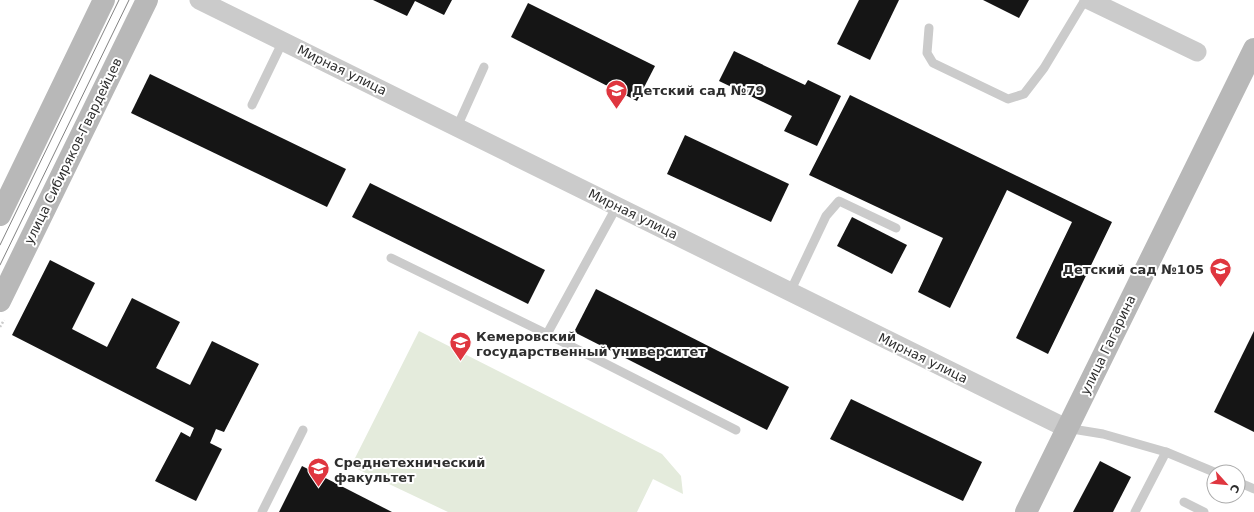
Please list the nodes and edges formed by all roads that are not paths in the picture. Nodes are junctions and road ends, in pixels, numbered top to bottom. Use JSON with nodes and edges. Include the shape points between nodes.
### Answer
{"nodes":[{"id":1,"x":104,"y":0,"type":"edge"},
{"id":2,"x":147,"y":0,"type":"edge"},
{"id":3,"x":199,"y":0,"type":"edge"},
{"id":4,"x":1085,"y":0,"type":"edge"},
{"id":5,"x":1089,"y":0,"type":"edge"},
{"id":6,"x":929,"y":28,"type":"dead end"},
{"id":7,"x":283,"y":41,"type":"junction"},
{"id":8,"x":1254,"y":49,"type":"edge"},
{"id":9,"x":1197,"y":52,"type":"dead end"},
{"id":10,"x":484,"y":66,"type":"dead end"},
{"id":11,"x":252,"y":105,"type":"dead end"},
{"id":12,"x":457,"y":127,"type":"junction"},
{"id":13,"x":617,"y":206,"type":"junction"},
{"id":14,"x":0,"y":215,"type":"edge"},
{"id":15,"x":896,"y":228,"type":"dead end"},
{"id":16,"x":391,"y":258,"type":"dead end"},
{"id":17,"x":790,"y":292,"type":"junction"},
{"id":18,"x":0,"y":301,"type":"edge"},
{"id":19,"x":547,"y":334,"type":"junction"},
{"id":20,"x":1066,"y":428,"type":"junction"},
{"id":21,"x":303,"y":430,"type":"dead end"},
{"id":22,"x":736,"y":430,"type":"dead end"},
{"id":23,"x":1166,"y":452,"type":"junction"},
{"id":24,"x":1206,"y":469,"type":"edge"},
{"id":25,"x":1184,"y":502,"type":"dead end"},
{"id":26,"x":262,"y":512,"type":"edge"},
{"id":27,"x":1026,"y":512,"type":"edge"},
{"id":28,"x":1135,"y":512,"type":"edge"},
{"id":29,"x":1204,"y":512,"type":"edge"}],
"edges":[{"from":1,"to":14,"type":"main road"},
{"from":2,"to":18,"type":"main road","name":"улица Сибиряков-Гвардейцев"},
{"from":3,"to":7,"type":"street","name":"Мирная улица"},
{"from":4,"to":6,"type":"lane","via":[[1032,84],[1024,94],[1008,99],[933,63],[927,53]]},
{"from":5,"to":9,"type":"street"},
{"from":7,"to":11,"type":"lane"},
{"from":7,"to":12,"type":"street","name":"Мирная улица"},
{"from":8,"to":20,"type":"main road","name":"улица Гагарина"},
{"from":10,"to":12,"type":"lane"},
{"from":12,"to":13,"type":"street","name":"Мирная улица"},
{"from":13,"to":17,"type":"street","name":"Мирная улица"},
{"from":13,"to":19,"type":"lane"},
{"from":15,"to":17,"type":"lane","via":[[839,201],[826,216]]},
{"from":16,"to":19,"type":"lane"},
{"from":17,"to":20,"type":"street","name":"Мирная улица"},
{"from":19,"to":22,"type":"lane"},
{"from":20,"to":23,"type":"lane","via":[[1103,434]]},
{"from":20,"to":27,"type":"main road","name":"улица Гагарина"},
{"from":21,"to":26,"type":"lane"},
{"from":23,"to":24,"type":"lane"},
{"from":23,"to":28,"type":"lane"},
{"from":25,"to":29,"type":"lane"}]}
